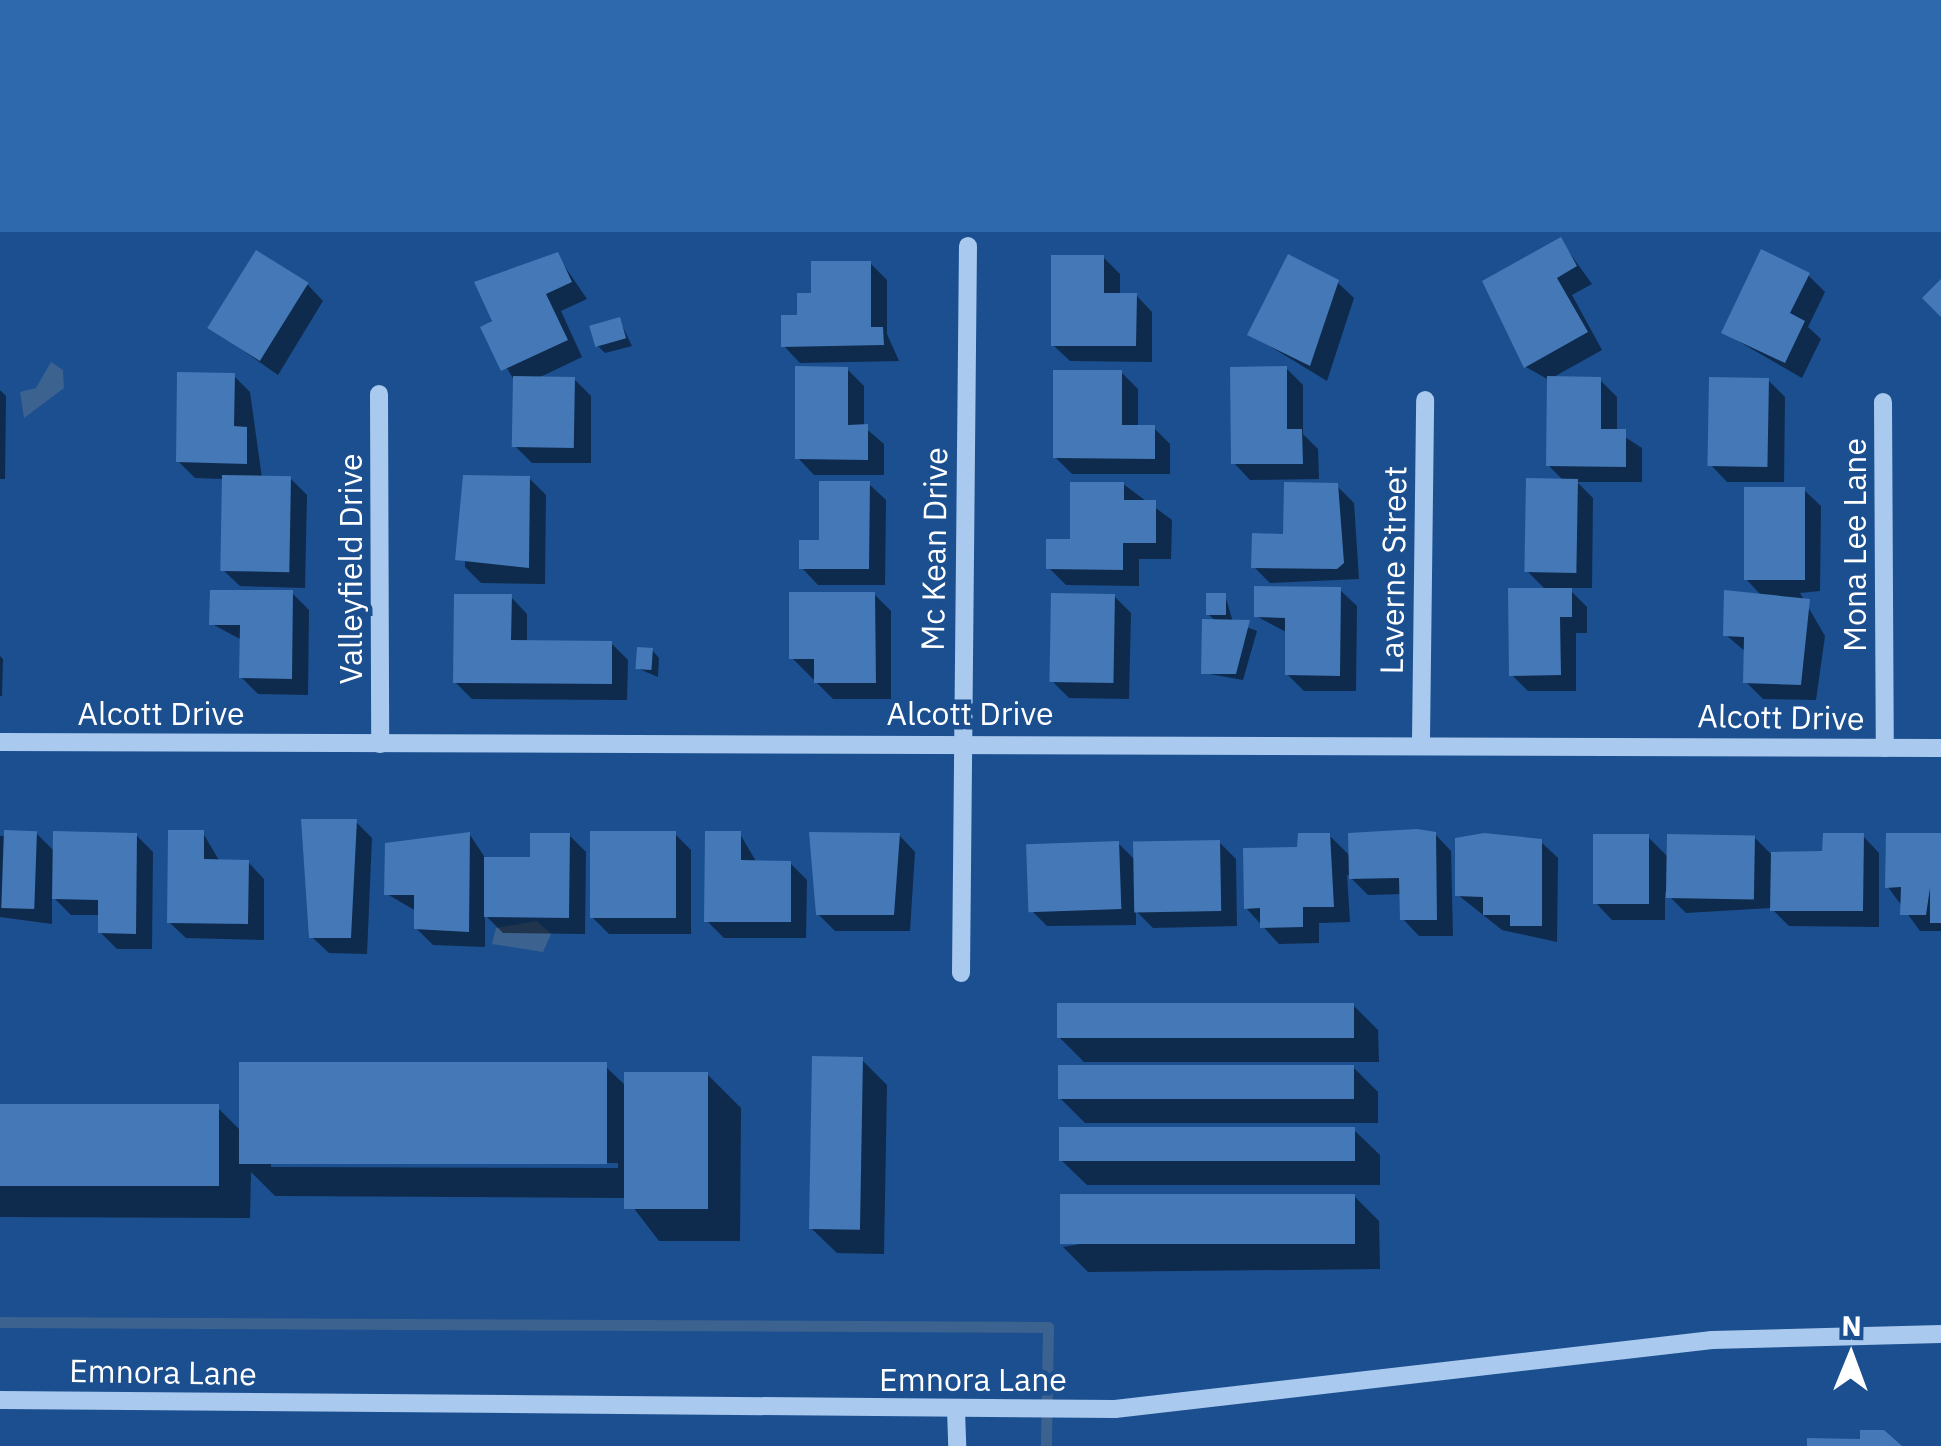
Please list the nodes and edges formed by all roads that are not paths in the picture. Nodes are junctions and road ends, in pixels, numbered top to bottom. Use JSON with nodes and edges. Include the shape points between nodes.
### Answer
{"nodes":[{"id":1,"x":968,"y":246,"type":"dead end"},
{"id":2,"x":379,"y":394,"type":"dead end"},
{"id":3,"x":1426,"y":400,"type":"dead end"},
{"id":4,"x":1883,"y":402,"type":"dead end"},
{"id":5,"x":1421,"y":740,"type":"junction"},
{"id":6,"x":0,"y":742,"type":"edge"},
{"id":7,"x":961,"y":743,"type":"junction"},
{"id":8,"x":380,"y":744,"type":"junction"},
{"id":9,"x":1885,"y":748,"type":"junction"},
{"id":10,"x":1941,"y":748,"type":"edge"},
{"id":11,"x":961,"y":973,"type":"dead end"},
{"id":12,"x":1941,"y":1334,"type":"edge"},
{"id":13,"x":0,"y":1400,"type":"edge"},
{"id":14,"x":956,"y":1410,"type":"junction"},
{"id":15,"x":957,"y":1446,"type":"edge"}],
"edges":[{"from":1,"to":7,"type":"street","name":"Mc Kean Drive"},
{"from":2,"to":8,"type":"street","name":"Valleyfield Drive"},
{"from":3,"to":5,"type":"street","name":"Laverne Street"},
{"from":4,"to":9,"type":"street","name":"Mona Lee Lane"},
{"from":5,"to":7,"type":"street","name":"Alcott Drive"},
{"from":5,"to":9,"type":"street","name":"Alcott Drive"},
{"from":6,"to":8,"type":"street","name":"Alcott Drive"},
{"from":7,"to":8,"type":"street","name":"Alcott Drive"},
{"from":7,"to":11,"type":"street","name":"Mc Kean Drive"},
{"from":9,"to":10,"type":"street","name":"Alcott Drive"},
{"from":12,"to":14,"type":"street","name":"Emnora Lane","via":[[1712,1340],[1115,1409]]},
{"from":13,"to":14,"type":"street","name":"Emnora Lane"},
{"from":14,"to":15,"type":"street"}]}
